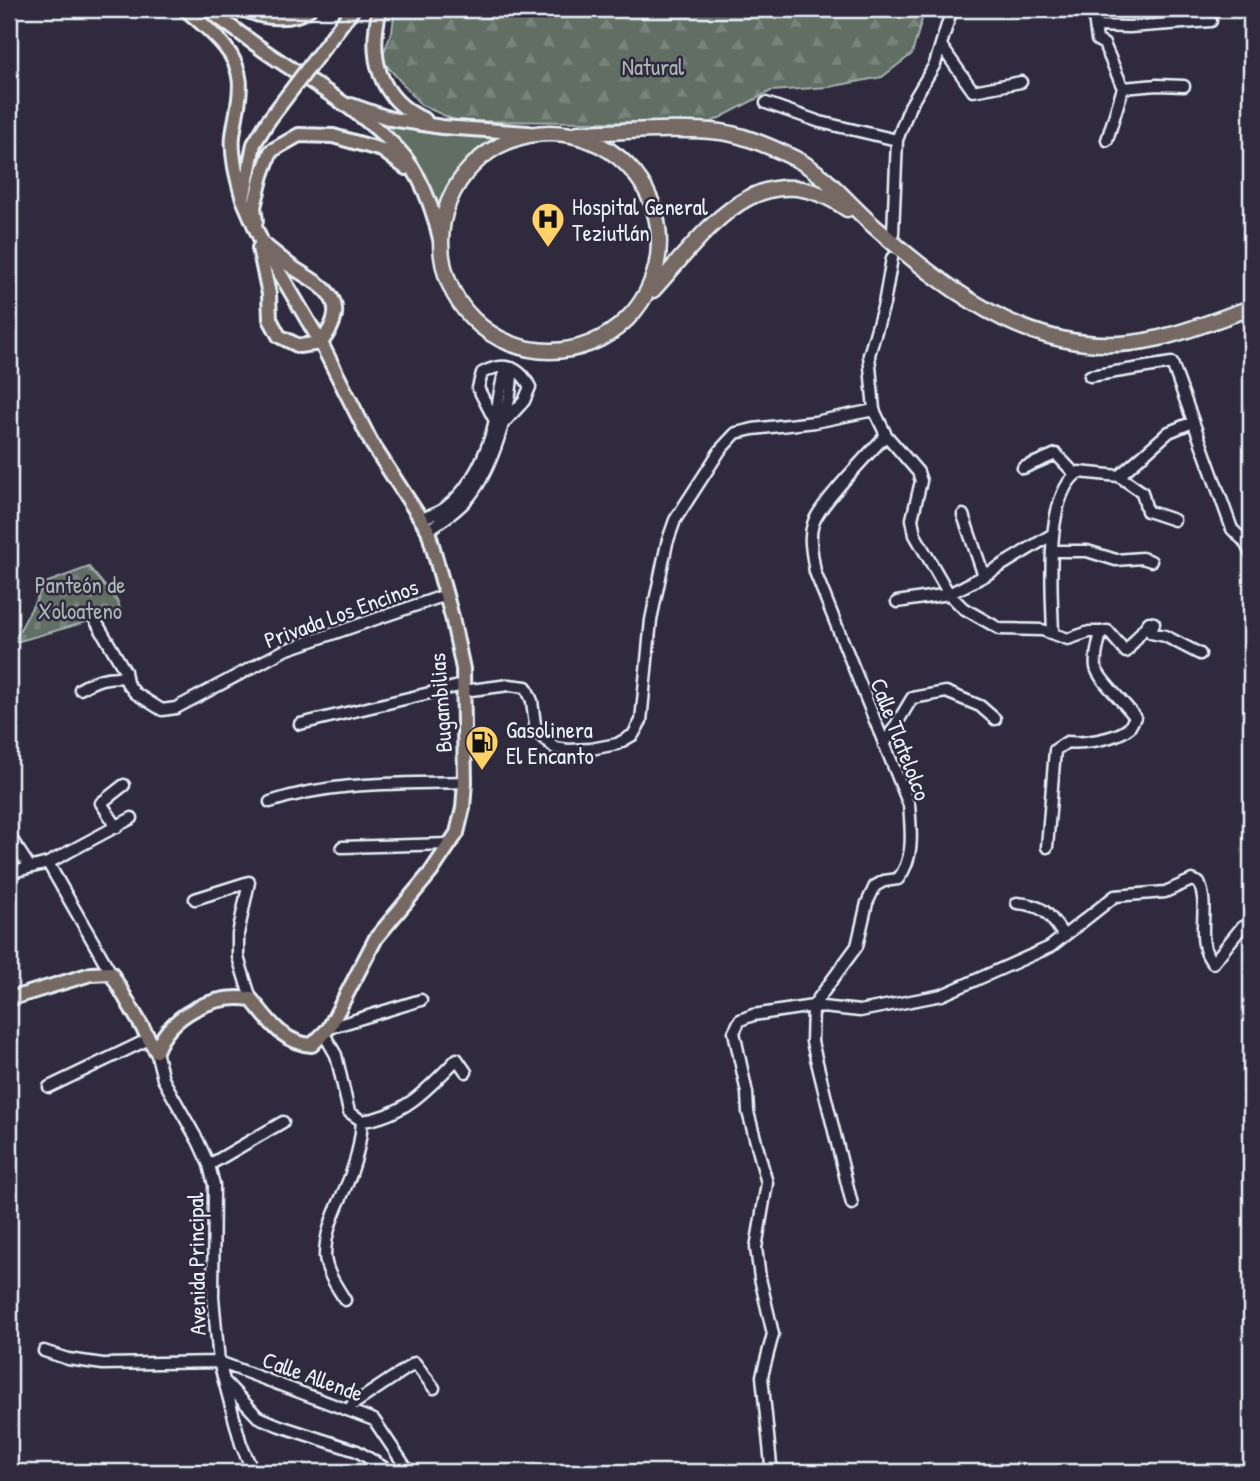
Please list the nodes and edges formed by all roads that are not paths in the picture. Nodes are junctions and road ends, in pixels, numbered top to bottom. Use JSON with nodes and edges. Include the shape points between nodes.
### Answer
{"nodes":[{"id":1,"x":185,"y":9,"type":"edge"},
{"id":2,"x":207,"y":9,"type":"edge"},
{"id":3,"x":244,"y":9,"type":"edge"},
{"id":4,"x":309,"y":9,"type":"edge"},
{"id":5,"x":353,"y":9,"type":"edge"},
{"id":6,"x":380,"y":9,"type":"edge"},
{"id":7,"x":952,"y":9,"type":"edge"},
{"id":8,"x":1093,"y":9,"type":"edge"},
{"id":9,"x":1211,"y":21,"type":"dead end"},
{"id":10,"x":1095,"y":26,"type":"junction"},
{"id":11,"x":942,"y":47,"type":"junction"},
{"id":12,"x":1021,"y":82,"type":"dead end"},
{"id":13,"x":1184,"y":86,"type":"dead end"},
{"id":14,"x":1123,"y":88,"type":"junction"},
{"id":15,"x":344,"y":103,"type":"junction"},
{"id":16,"x":766,"y":103,"type":"dead end"},
{"id":17,"x":442,"y":127,"type":"junction"},
{"id":18,"x":529,"y":133,"type":"junction"},
{"id":19,"x":578,"y":133,"type":"junction"},
{"id":20,"x":897,"y":140,"type":"junction"},
{"id":21,"x":1107,"y":140,"type":"dead end"},
{"id":22,"x":417,"y":176,"type":"junction"},
{"id":23,"x":243,"y":199,"type":"junction"},
{"id":24,"x":875,"y":227,"type":"junction"},
{"id":25,"x":893,"y":233,"type":"dead end"},
{"id":26,"x":259,"y":237,"type":"junction"},
{"id":27,"x":440,"y":239,"type":"junction"},
{"id":28,"x":892,"y":258,"type":"dead end"},
{"id":29,"x":643,"y":301,"type":"junction"},
{"id":30,"x":1251,"y":308,"type":"edge"},
{"id":31,"x":321,"y":344,"type":"junction"},
{"id":32,"x":509,"y":368,"type":"junction"},
{"id":33,"x":1090,"y":376,"type":"dead end"},
{"id":34,"x":874,"y":410,"type":"junction"},
{"id":35,"x":499,"y":422,"type":"junction"},
{"id":36,"x":1193,"y":422,"type":"junction"},
{"id":37,"x":886,"y":435,"type":"junction"},
{"id":38,"x":1023,"y":468,"type":"dead end"},
{"id":39,"x":1075,"y":474,"type":"junction"},
{"id":40,"x":1119,"y":476,"type":"junction"},
{"id":41,"x":963,"y":515,"type":"dead end"},
{"id":42,"x":1174,"y":520,"type":"dead end"},
{"id":43,"x":424,"y":525,"type":"junction"},
{"id":44,"x":1053,"y":534,"type":"junction"},
{"id":45,"x":1052,"y":551,"type":"junction"},
{"id":46,"x":1251,"y":554,"type":"edge"},
{"id":47,"x":1151,"y":561,"type":"dead end"},
{"id":48,"x":984,"y":576,"type":"junction"},
{"id":49,"x":949,"y":594,"type":"junction"},
{"id":50,"x":446,"y":595,"type":"junction"},
{"id":51,"x":897,"y":602,"type":"dead end"},
{"id":52,"x":94,"y":618,"type":"dead end"},
{"id":53,"x":1101,"y":632,"type":"junction"},
{"id":54,"x":1053,"y":633,"type":"junction"},
{"id":55,"x":1200,"y":654,"type":"dead end"},
{"id":56,"x":126,"y":678,"type":"junction"},
{"id":57,"x":463,"y":688,"type":"junction"},
{"id":58,"x":80,"y":689,"type":"dead end"},
{"id":59,"x":996,"y":719,"type":"dead end"},
{"id":60,"x":300,"y":724,"type":"dead end"},
{"id":61,"x":884,"y":745,"type":"junction"},
{"id":62,"x":465,"y":782,"type":"junction"},
{"id":63,"x":124,"y":785,"type":"dead end"},
{"id":64,"x":270,"y":802,"type":"dead end"},
{"id":65,"x":132,"y":818,"type":"dead end"},
{"id":66,"x":117,"y":827,"type":"junction"},
{"id":67,"x":9,"y":835,"type":"edge"},
{"id":68,"x":450,"y":844,"type":"junction"},
{"id":69,"x":342,"y":847,"type":"dead end"},
{"id":70,"x":1047,"y":847,"type":"dead end"},
{"id":71,"x":48,"y":863,"type":"junction"},
{"id":72,"x":29,"y":866,"type":"junction"},
{"id":73,"x":9,"y":873,"type":"edge"},
{"id":74,"x":195,"y":899,"type":"dead end"},
{"id":75,"x":1017,"y":903,"type":"dead end"},
{"id":76,"x":1251,"y":926,"type":"edge"},
{"id":77,"x":1064,"y":936,"type":"junction"},
{"id":78,"x":111,"y":973,"type":"junction"},
{"id":79,"x":9,"y":999,"type":"edge"},
{"id":80,"x":251,"y":999,"type":"junction"},
{"id":81,"x":421,"y":1000,"type":"dead end"},
{"id":82,"x":813,"y":1006,"type":"junction"},
{"id":83,"x":326,"y":1031,"type":"junction"},
{"id":84,"x":153,"y":1045,"type":"junction"},
{"id":85,"x":467,"y":1072,"type":"dead end"},
{"id":86,"x":49,"y":1087,"type":"dead end"},
{"id":87,"x":362,"y":1121,"type":"junction"},
{"id":88,"x":282,"y":1122,"type":"dead end"},
{"id":89,"x":209,"y":1165,"type":"junction"},
{"id":90,"x":852,"y":1204,"type":"dead end"},
{"id":91,"x":345,"y":1300,"type":"dead end"},
{"id":92,"x":44,"y":1351,"type":"dead end"},
{"id":93,"x":219,"y":1362,"type":"junction"},
{"id":94,"x":223,"y":1380,"type":"junction"},
{"id":95,"x":434,"y":1388,"type":"dead end"},
{"id":96,"x":351,"y":1410,"type":"junction"},
{"id":97,"x":253,"y":1472,"type":"edge"},
{"id":98,"x":391,"y":1472,"type":"edge"},
{"id":99,"x":409,"y":1472,"type":"edge"},
{"id":100,"x":776,"y":1472,"type":"edge"}],
"edges":[{"from":1,"to":23,"type":"main road","via":[[226,48],[237,69],[241,96],[233,138]]},
{"from":2,"to":15,"type":"main road"},
{"from":3,"to":4,"type":"main road","via":[[271,17]]},
{"from":5,"to":23,"type":"main road","bridge":true,"via":[[254,144]]},
{"from":6,"to":17,"type":"main road","via":[[374,38],[381,77],[401,107]]},
{"from":7,"to":11,"type":"street"},
{"from":8,"to":10,"type":"street"},
{"from":9,"to":10,"type":"street"},
{"from":10,"to":14,"type":"street","via":[[1097,40],[1104,44]]},
{"from":11,"to":12,"type":"street","via":[[973,91]]},
{"from":11,"to":20,"type":"street"},
{"from":13,"to":14,"type":"street"},
{"from":14,"to":21,"type":"street"},
{"from":15,"to":17,"type":"main road","via":[[391,119]]},
{"from":15,"to":22,"type":"main road","via":[[398,149]]},
{"from":16,"to":20,"type":"street","via":[[820,122]]},
{"from":17,"to":18,"type":"main road"},
{"from":18,"to":19,"type":"highway"},
{"from":18,"to":27,"type":"highway","via":[[501,144],[475,162],[447,204]]},
{"from":19,"to":24,"type":"highway","via":[[723,132],[765,145],[798,160]]},
{"from":19,"to":29,"type":"highway","via":[[627,166],[647,194],[657,224],[656,270]]},
{"from":20,"to":25,"type":"street"},
{"from":22,"to":26,"type":"main road","via":[[382,150],[333,136],[299,135],[271,151],[254,207]]},
{"from":22,"to":27,"type":"main road"},
{"from":23,"to":26,"type":"main road"},
{"from":24,"to":29,"type":"highway","via":[[822,194],[774,189],[727,209]]},
{"from":24,"to":30,"type":"highway","via":[[978,306],[1074,344],[1155,339]]},
{"from":26,"to":31,"type":"main road","name":"Bugambilias"},
{"from":26,"to":31,"type":"main road","via":[[330,296],[336,311]]},
{"from":26,"to":31,"type":"main road","via":[[270,319],[279,336],[299,346]]},
{"from":27,"to":29,"type":"highway","via":[[447,282],[460,305],[481,329],[503,342],[560,352],[590,344],[625,323]]},
{"from":28,"to":34,"type":"street","via":[[869,355]]},
{"from":31,"to":43,"type":"main road","name":"Bugambilias","via":[[372,444]]},
{"from":32,"to":35,"type":"street"},
{"from":32,"to":35,"type":"street","via":[[525,376],[530,387],[524,401]]},
{"from":32,"to":35,"type":"street","via":[[496,366],[482,373],[478,388]]},
{"from":33,"to":36,"type":"street","via":[[1172,363]]},
{"from":34,"to":37,"type":"street"},
{"from":34,"to":57,"type":"street","via":[[736,433],[721,449],[675,520],[667,542],[651,620],[641,721],[633,735],[618,744],[555,748],[536,732],[526,687]]},
{"from":35,"to":43,"type":"street","via":[[484,473],[470,495],[450,515]]},
{"from":36,"to":40,"type":"street","via":[[1169,432]]},
{"from":36,"to":46,"type":"street","via":[[1232,529]]},
{"from":37,"to":49,"type":"street","via":[[918,472],[921,481],[912,519],[915,535]]},
{"from":37,"to":61,"type":"street","name":"Calle Tlatelolco","via":[[824,505],[813,523],[811,542],[815,572]]},
{"from":38,"to":39,"type":"street","via":[[1056,454]]},
{"from":39,"to":40,"type":"street"},
{"from":39,"to":44,"type":"street","via":[[1063,489]]},
{"from":40,"to":42,"type":"street","via":[[1142,492],[1147,511]]},
{"from":41,"to":48,"type":"street"},
{"from":43,"to":50,"type":"main road","name":"Bugambilias"},
{"from":44,"to":45,"type":"street"},
{"from":44,"to":48,"type":"street"},
{"from":45,"to":47,"type":"street","via":[[1087,551],[1116,560]]},
{"from":45,"to":54,"type":"street"},
{"from":48,"to":49,"type":"street"},
{"from":49,"to":51,"type":"street"},
{"from":49,"to":54,"type":"street","via":[[963,608],[1000,629]]},
{"from":50,"to":56,"type":"street","name":"Privada Los Encinos","via":[[285,650],[176,708],[162,710],[149,704]]},
{"from":50,"to":57,"type":"main road","name":"Bugambilias"},
{"from":52,"to":56,"type":"street"},
{"from":53,"to":54,"type":"street","via":[[1068,639]]},
{"from":53,"to":55,"type":"street","via":[[1108,631],[1126,652],[1149,622],[1154,623],[1151,633]]},
{"from":53,"to":70,"type":"street","via":[[1096,668],[1135,718],[1128,728],[1110,737],[1081,744],[1067,742],[1055,750]]},
{"from":56,"to":58,"type":"street","via":[[97,679]]},
{"from":57,"to":60,"type":"street"},
{"from":57,"to":62,"type":"main road","name":"Bugambilias"},
{"from":59,"to":61,"type":"street","via":[[980,706],[946,692],[912,698]]},
{"from":61,"to":82,"type":"street","name":"Calle Tlatelolco","via":[[909,805],[912,840],[905,870],[898,879],[875,886],[856,946]]},
{"from":62,"to":64,"type":"street","via":[[340,786]]},
{"from":62,"to":68,"type":"main road","name":"Bugambilias","via":[[460,821]]},
{"from":63,"to":66,"type":"street","via":[[101,803]]},
{"from":65,"to":66,"type":"street"},
{"from":66,"to":71,"type":"street"},
{"from":67,"to":72,"type":"street"},
{"from":68,"to":69,"type":"street"},
{"from":68,"to":83,"type":"main road","name":"Bugambilias","via":[[376,938]]},
{"from":71,"to":72,"type":"street"},
{"from":71,"to":78,"type":"street"},
{"from":72,"to":73,"type":"street"},
{"from":74,"to":80,"type":"street","via":[[248,882],[238,957]]},
{"from":75,"to":77,"type":"street","via":[[1046,910]]},
{"from":76,"to":77,"type":"street","via":[[1242,927],[1213,964],[1204,947],[1204,892],[1192,880],[1165,892],[1115,896]]},
{"from":77,"to":82,"type":"street","via":[[1050,947],[942,995],[860,1011]]},
{"from":78,"to":79,"type":"main road","via":[[91,974]]},
{"from":78,"to":84,"type":"main road"},
{"from":80,"to":83,"type":"main road","name":"Bugambilias","via":[[296,1044],[312,1045]]},
{"from":80,"to":84,"type":"main road","via":[[218,1001],[184,1014]]},
{"from":81,"to":83,"type":"street"},
{"from":82,"to":90,"type":"street","via":[[812,1042]]},
{"from":82,"to":100,"type":"street","via":[[752,1015],[740,1020],[734,1032],[748,1112],[768,1183],[756,1248],[773,1334],[762,1376],[771,1465]]},
{"from":83,"to":87,"type":"street","via":[[349,1112]]},
{"from":84,"to":86,"type":"street"},
{"from":84,"to":89,"type":"street","name":"Avenida Principal","via":[[163,1079]]},
{"from":85,"to":87,"type":"street","via":[[457,1059],[405,1107]]},
{"from":87,"to":91,"type":"street","via":[[352,1173],[331,1216],[325,1257],[331,1279]]},
{"from":88,"to":89,"type":"street"},
{"from":89,"to":93,"type":"street","name":"Avenida Principal","via":[[214,1185],[213,1297]]},
{"from":92,"to":93,"type":"street","via":[[103,1364]]},
{"from":93,"to":94,"type":"street","name":"Avenida Principal"},
{"from":93,"to":96,"type":"street","name":"Calle Allende"},
{"from":94,"to":97,"type":"street","name":"Avenida Principal"},
{"from":94,"to":98,"type":"street","via":[[258,1417],[358,1451]]},
{"from":95,"to":96,"type":"street","via":[[415,1363]]},
{"from":96,"to":99,"type":"street","name":"Calle Allende","via":[[374,1420]]}]}
